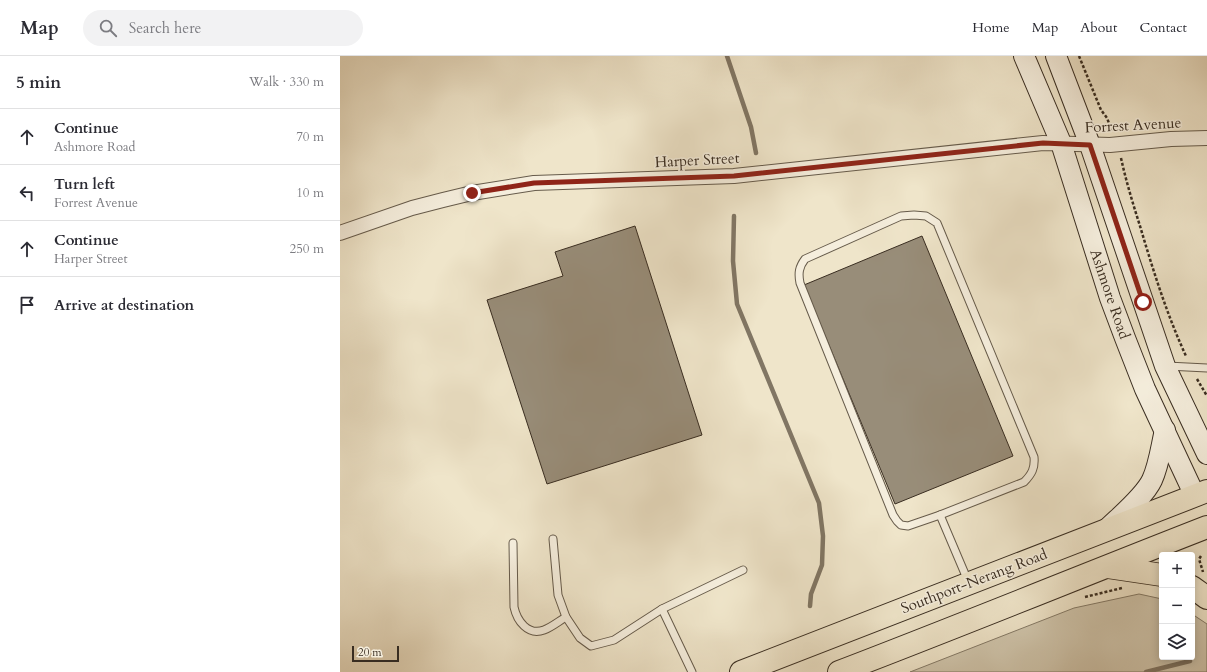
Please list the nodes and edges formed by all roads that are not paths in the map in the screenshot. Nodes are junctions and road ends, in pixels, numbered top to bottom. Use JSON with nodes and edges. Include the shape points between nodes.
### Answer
{"nodes":[{"id":1,"x":1024,"y":56,"type":"edge"},
{"id":2,"x":1056,"y":56,"type":"edge"},
{"id":3,"x":1207,"y":138,"type":"edge"},
{"id":4,"x":1061,"y":144,"type":"junction"},
{"id":5,"x":1090,"y":145,"type":"junction"},
{"id":6,"x":340,"y":234,"type":"edge"},
{"id":7,"x":1165,"y":366,"type":"junction"},
{"id":8,"x":1207,"y":368,"type":"edge"},
{"id":9,"x":1165,"y":430,"type":"junction"},
{"id":10,"x":1201,"y":432,"type":"edge"},
{"id":11,"x":1207,"y":454,"type":"edge"},
{"id":12,"x":1201,"y":493,"type":"edge"},
{"id":13,"x":940,"y":515,"type":"junction"},
{"id":14,"x":1207,"y":527,"type":"edge"},
{"id":15,"x":1104,"y":531,"type":"junction"},
{"id":16,"x":553,"y":539,"type":"dead end"},
{"id":17,"x":513,"y":544,"type":"dead end"},
{"id":18,"x":1106,"y":566,"type":"junction"},
{"id":19,"x":743,"y":570,"type":"dead end"},
{"id":20,"x":1159,"y":575,"type":"edge"},
{"id":21,"x":1197,"y":582,"type":"edge"},
{"id":22,"x":969,"y":583,"type":"junction"},
{"id":23,"x":1207,"y":598,"type":"edge"},
{"id":24,"x":662,"y":609,"type":"junction"},
{"id":25,"x":566,"y":617,"type":"junction"},
{"id":26,"x":692,"y":672,"type":"edge"},
{"id":27,"x":741,"y":672,"type":"edge"},
{"id":28,"x":839,"y":672,"type":"edge"}],
"edges":[{"from":1,"to":4,"type":"main road","name":"Ashmore Road"},
{"from":2,"to":5,"type":"main road","name":"Ashmore Road"},
{"from":3,"to":5,"type":"street","name":"Forrest Avenue"},
{"from":4,"to":5,"type":"street","name":"Forrest Avenue"},
{"from":4,"to":6,"type":"street","name":"Harper Street","via":[[1043,143],[734,176],[534,183],[472,193],[412,208]]},
{"from":4,"to":9,"type":"main road","name":"Ashmore Road","via":[[1110,298],[1145,389]]},
{"from":5,"to":7,"type":"main road","name":"Ashmore Road"},
{"from":7,"to":8,"type":"lane"},
{"from":7,"to":10,"type":"main road","name":"Ashmore Road"},
{"from":9,"to":12,"type":"main road","name":"Ashmore Road"},
{"from":9,"to":15,"type":"main road","via":[[1151,482],[1140,497]]},
{"from":10,"to":11,"type":"main road","name":"Ashmore Road"},
{"from":12,"to":14,"type":"main road","name":"Ashmore Road"},
{"from":12,"to":15,"type":"main road","name":"Southport-Nerang Road"},
{"from":13,"to":13,"type":"lane","via":[[1024,482],[1035,466],[1034,457],[938,223],[926,216],[914,214],[901,216],[805,259],[798,274],[897,521],[908,526]]},
{"from":13,"to":22,"type":"lane"},
{"from":14,"to":18,"type":"main road"},
{"from":15,"to":22,"type":"main road","name":"Southport-Nerang Road"},
{"from":16,"to":25,"type":"lane","via":[[558,595]]},
{"from":17,"to":25,"type":"lane","via":[[514,607],[515,615],[520,622],[531,630],[542,631]]},
{"from":18,"to":20,"type":"main road"},
{"from":18,"to":28,"type":"main road"},
{"from":19,"to":24,"type":"lane"},
{"from":21,"to":23,"type":"main road"},
{"from":22,"to":27,"type":"main road","name":"Southport-Nerang Road"},
{"from":24,"to":25,"type":"lane","via":[[614,640],[591,646],[580,638]]},
{"from":24,"to":26,"type":"lane"}]}
